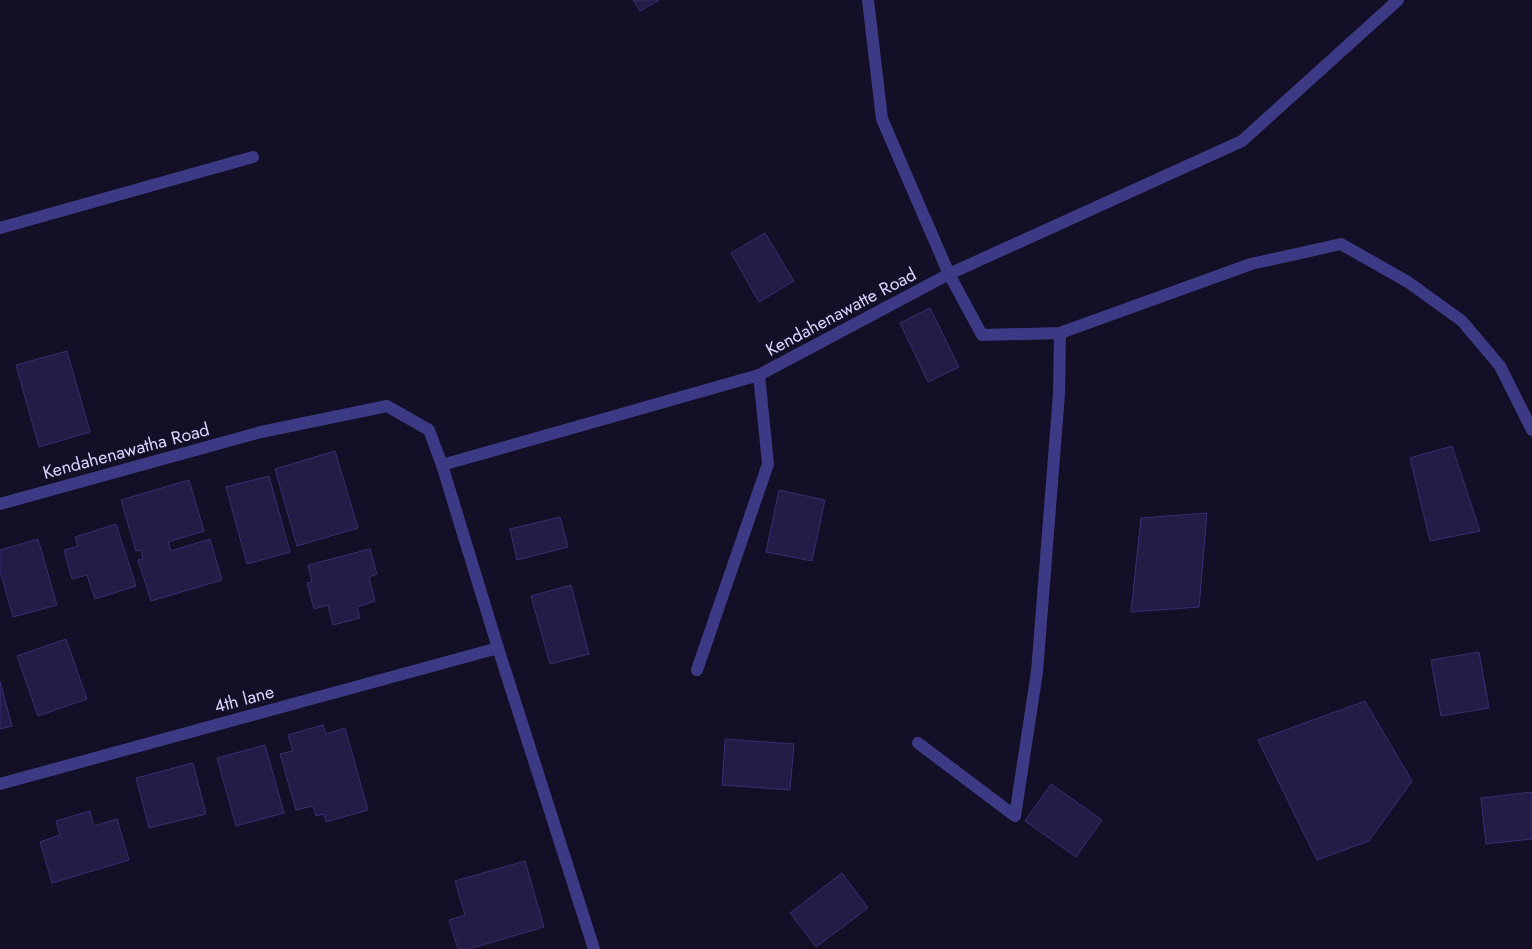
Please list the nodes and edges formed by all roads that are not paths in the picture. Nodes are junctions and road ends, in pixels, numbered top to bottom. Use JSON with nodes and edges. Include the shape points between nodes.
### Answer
{"nodes":[{"id":1,"x":868,"y":0,"type":"edge"},
{"id":2,"x":1398,"y":0,"type":"edge"},
{"id":3,"x":253,"y":156,"type":"dead end"},
{"id":4,"x":0,"y":228,"type":"edge"},
{"id":5,"x":949,"y":274,"type":"junction"},
{"id":6,"x":1060,"y":333,"type":"junction"},
{"id":7,"x":759,"y":375,"type":"junction"},
{"id":8,"x":1532,"y":430,"type":"edge"},
{"id":9,"x":442,"y":465,"type":"junction"},
{"id":10,"x":0,"y":504,"type":"edge"},
{"id":11,"x":498,"y":648,"type":"junction"},
{"id":12,"x":697,"y":670,"type":"dead end"},
{"id":13,"x":918,"y":743,"type":"dead end"},
{"id":14,"x":0,"y":784,"type":"edge"},
{"id":15,"x":594,"y":949,"type":"edge"}],
"edges":[{"from":1,"to":5,"type":"street","via":[[882,119]]},
{"from":2,"to":5,"type":"street","name":"Kendahenawatte Road","via":[[1242,141]]},
{"from":3,"to":4,"type":"street"},
{"from":5,"to":6,"type":"street","via":[[982,335]]},
{"from":5,"to":7,"type":"street","name":"Kendahenawatte Road"},
{"from":6,"to":8,"type":"street","via":[[1251,264],[1341,244],[1408,282],[1462,320],[1500,366]]},
{"from":6,"to":13,"type":"street","via":[[1059,394],[1036,672],[1015,816]]},
{"from":7,"to":9,"type":"street","name":"Kendahenawatte Road"},
{"from":7,"to":12,"type":"street","via":[[768,464]]},
{"from":9,"to":10,"type":"street","name":"Kendahenawatha Road","via":[[429,430],[387,406],[261,432]]},
{"from":9,"to":11,"type":"street"},
{"from":11,"to":14,"type":"street","name":"4th lane"},
{"from":11,"to":15,"type":"street"}]}
